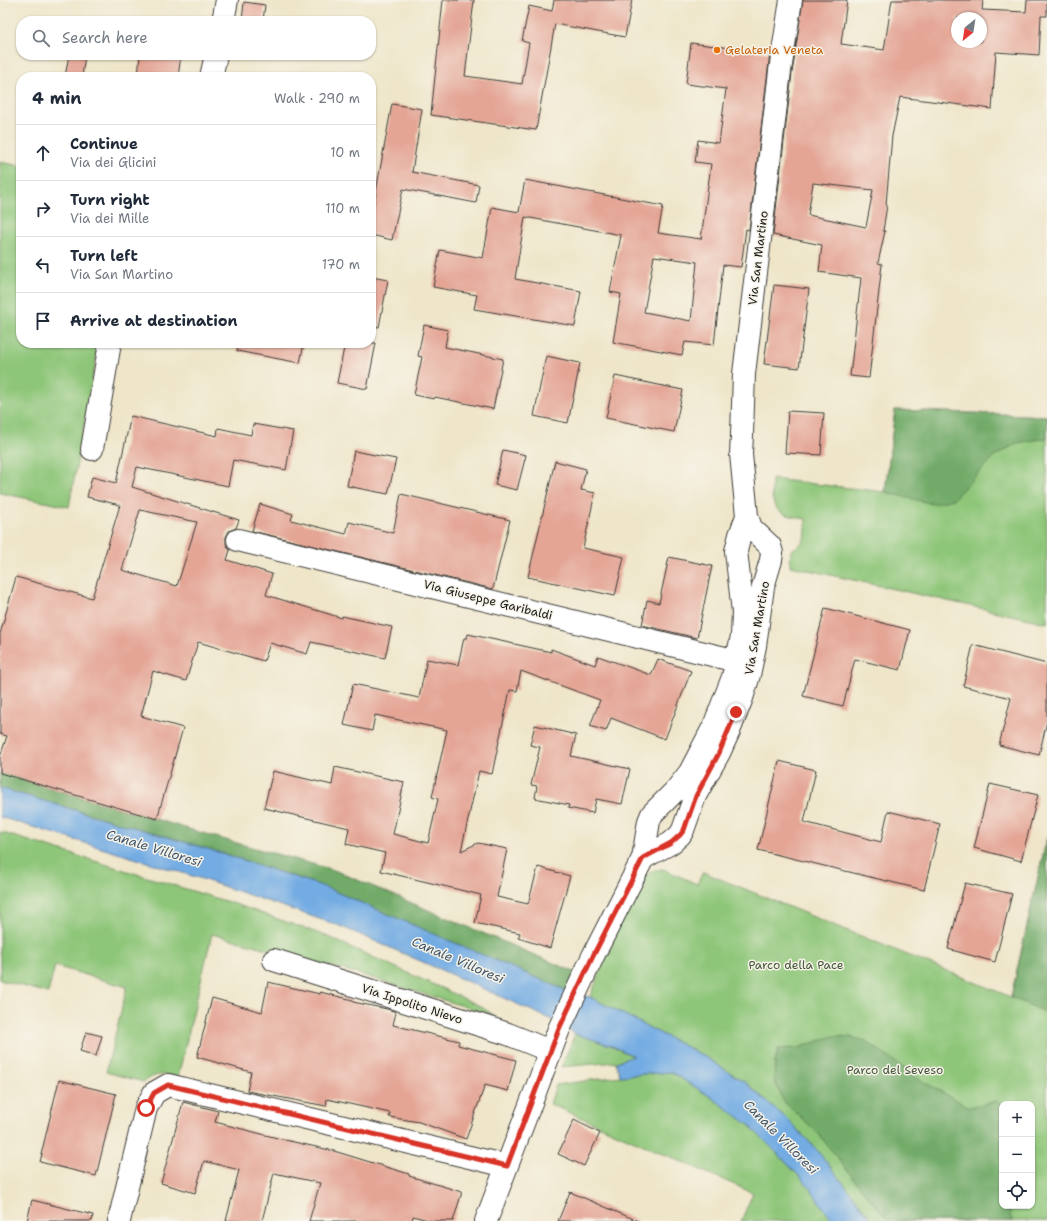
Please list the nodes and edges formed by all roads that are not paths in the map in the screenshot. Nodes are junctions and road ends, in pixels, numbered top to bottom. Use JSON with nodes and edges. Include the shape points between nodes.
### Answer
{"nodes":[{"id":1,"x":227,"y":0,"type":"edge"},
{"id":2,"x":791,"y":0,"type":"edge"},
{"id":3,"x":224,"y":16,"type":"edge"},
{"id":4,"x":215,"y":60,"type":"edge"},
{"id":5,"x":212,"y":72,"type":"edge"},
{"id":6,"x":109,"y":348,"type":"edge"},
{"id":7,"x":92,"y":450,"type":"dead end"},
{"id":8,"x":747,"y":516,"type":"junction"},
{"id":9,"x":238,"y":540,"type":"dead end"},
{"id":10,"x":737,"y":661,"type":"junction"},
{"id":11,"x":643,"y":858,"type":"junction"},
{"id":12,"x":274,"y":960,"type":"dead end"},
{"id":13,"x":550,"y":1052,"type":"junction"},
{"id":14,"x":507,"y":1166,"type":"junction"},
{"id":15,"x":119,"y":1221,"type":"edge"},
{"id":16,"x":486,"y":1221,"type":"edge"}],
"edges":[{"from":1,"to":3,"type":"street"},
{"from":2,"to":8,"type":"street","name":"Via San Martino","via":[[780,71],[744,374],[741,454]]},
{"from":4,"to":5,"type":"street"},
{"from":6,"to":7,"type":"street"},
{"from":8,"to":10,"type":"street","name":"Via San Martino","via":[[736,551],[743,612]]},
{"from":8,"to":11,"type":"street","name":"Via San Martino","via":[[752,528],[770,546],[772,553],[763,586],[749,675],[719,753],[696,796],[684,830],[671,843]]},
{"from":9,"to":10,"type":"street","name":"Via Giuseppe Garibaldi"},
{"from":10,"to":11,"type":"street","name":"Via San Martino","via":[[721,708],[700,753],[683,782],[652,814]]},
{"from":11,"to":13,"type":"street","name":"Via San Martino","via":[[576,990]]},
{"from":12,"to":13,"type":"street","name":"Via Ippolito Nievo","via":[[508,1034]]},
{"from":13,"to":14,"type":"street","name":"Via San Martino"},
{"from":14,"to":15,"type":"street","via":[[168,1085],[154,1093],[146,1108]]},
{"from":14,"to":16,"type":"street","name":"Via San Martino"}]}
